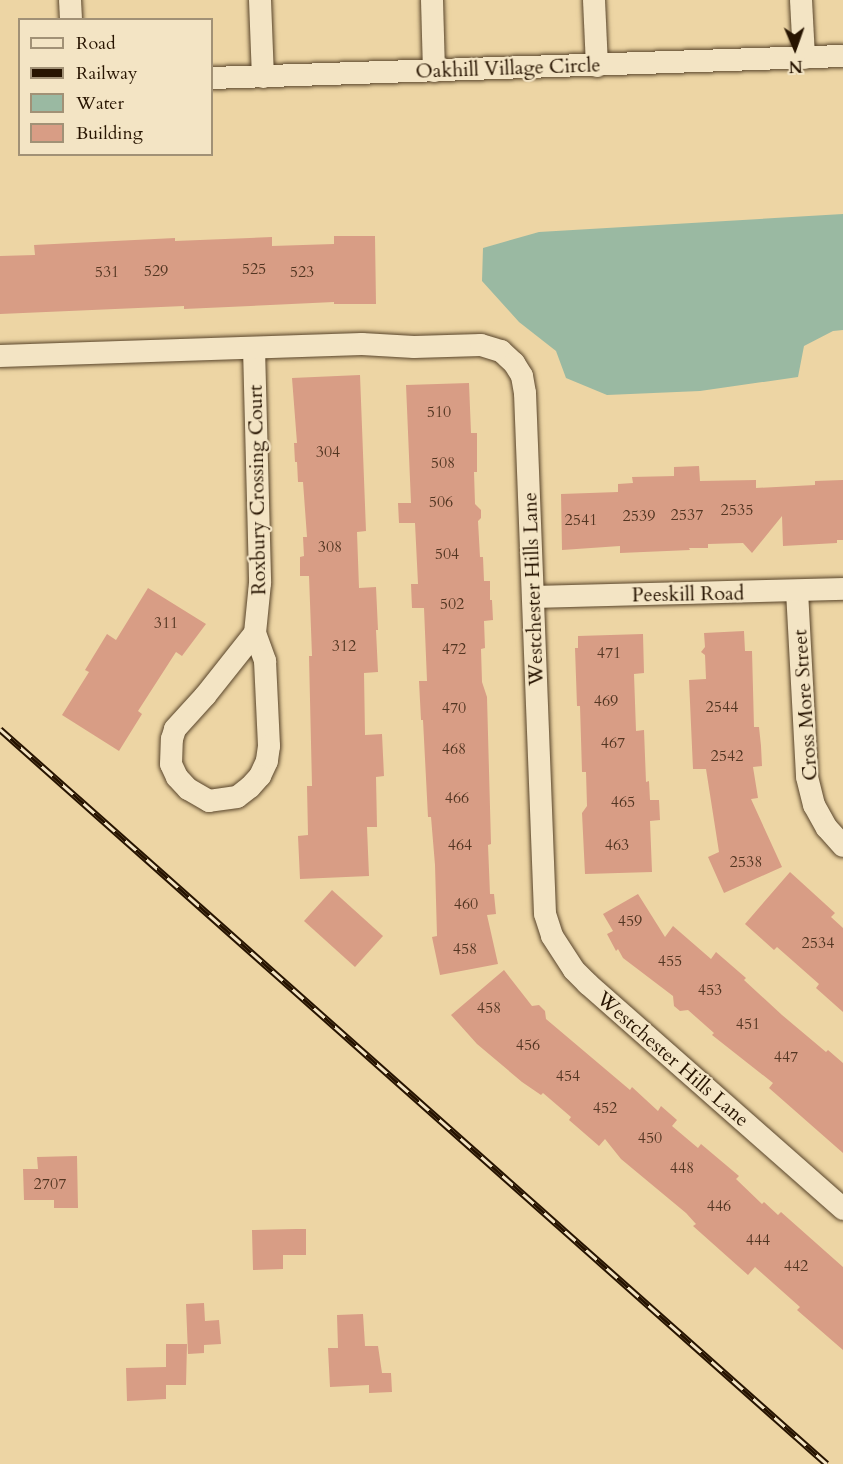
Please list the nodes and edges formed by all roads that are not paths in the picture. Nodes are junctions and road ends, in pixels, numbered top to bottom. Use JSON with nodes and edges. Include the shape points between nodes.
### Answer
{"nodes":[{"id":1,"x":70,"y":0,"type":"edge"},
{"id":2,"x":260,"y":0,"type":"edge"},
{"id":3,"x":432,"y":0,"type":"edge"},
{"id":4,"x":594,"y":0,"type":"edge"},
{"id":5,"x":801,"y":0,"type":"edge"},
{"id":6,"x":71,"y":18,"type":"edge"},
{"id":7,"x":843,"y":56,"type":"edge"},
{"id":8,"x":804,"y":58,"type":"junction"},
{"id":9,"x":597,"y":66,"type":"junction"},
{"id":10,"x":434,"y":71,"type":"junction"},
{"id":11,"x":263,"y":77,"type":"junction"},
{"id":12,"x":213,"y":78,"type":"edge"},
{"id":13,"x":254,"y":348,"type":"junction"},
{"id":14,"x":0,"y":356,"type":"edge"},
{"id":15,"x":843,"y":589,"type":"edge"},
{"id":16,"x":797,"y":591,"type":"junction"},
{"id":17,"x":534,"y":597,"type":"junction"},
{"id":18,"x":255,"y":633,"type":"junction"},
{"id":19,"x":843,"y":846,"type":"edge"},
{"id":20,"x":843,"y":1209,"type":"edge"}],
"edges":[{"from":1,"to":6,"type":"street"},
{"from":2,"to":11,"type":"street"},
{"from":3,"to":10,"type":"street"},
{"from":4,"to":9,"type":"street"},
{"from":5,"to":8,"type":"street"},
{"from":7,"to":8,"type":"street","name":"Oakhill Village Circle"},
{"from":8,"to":9,"type":"street","name":"Oakhill Village Circle"},
{"from":9,"to":10,"type":"street","name":"Oakhill Village Circle"},
{"from":10,"to":11,"type":"street","name":"Oakhill Village Circle"},
{"from":11,"to":12,"type":"street","name":"Oakhill Village Circle"},
{"from":13,"to":14,"type":"street","name":"Westchester Hills Lane"},
{"from":13,"to":17,"type":"street","name":"Westchester Hills Lane","via":[[481,345],[501,351],[522,376],[525,393]]},
{"from":13,"to":18,"type":"street","name":"Roxbury Crossing Court","via":[[260,583]]},
{"from":15,"to":16,"type":"street","name":"Peeskill Road"},
{"from":16,"to":17,"type":"street","name":"Peeskill Road"},
{"from":16,"to":19,"type":"street","name":"Cross More Street","via":[[807,777],[814,805]]},
{"from":17,"to":20,"type":"street","name":"Westchester Hills Lane","via":[[545,914],[552,936],[588,984]]},
{"from":18,"to":18,"type":"street","via":[[175,729],[172,739],[171,764],[177,777],[209,801],[237,796],[260,776],[267,761],[265,661]]}]}
